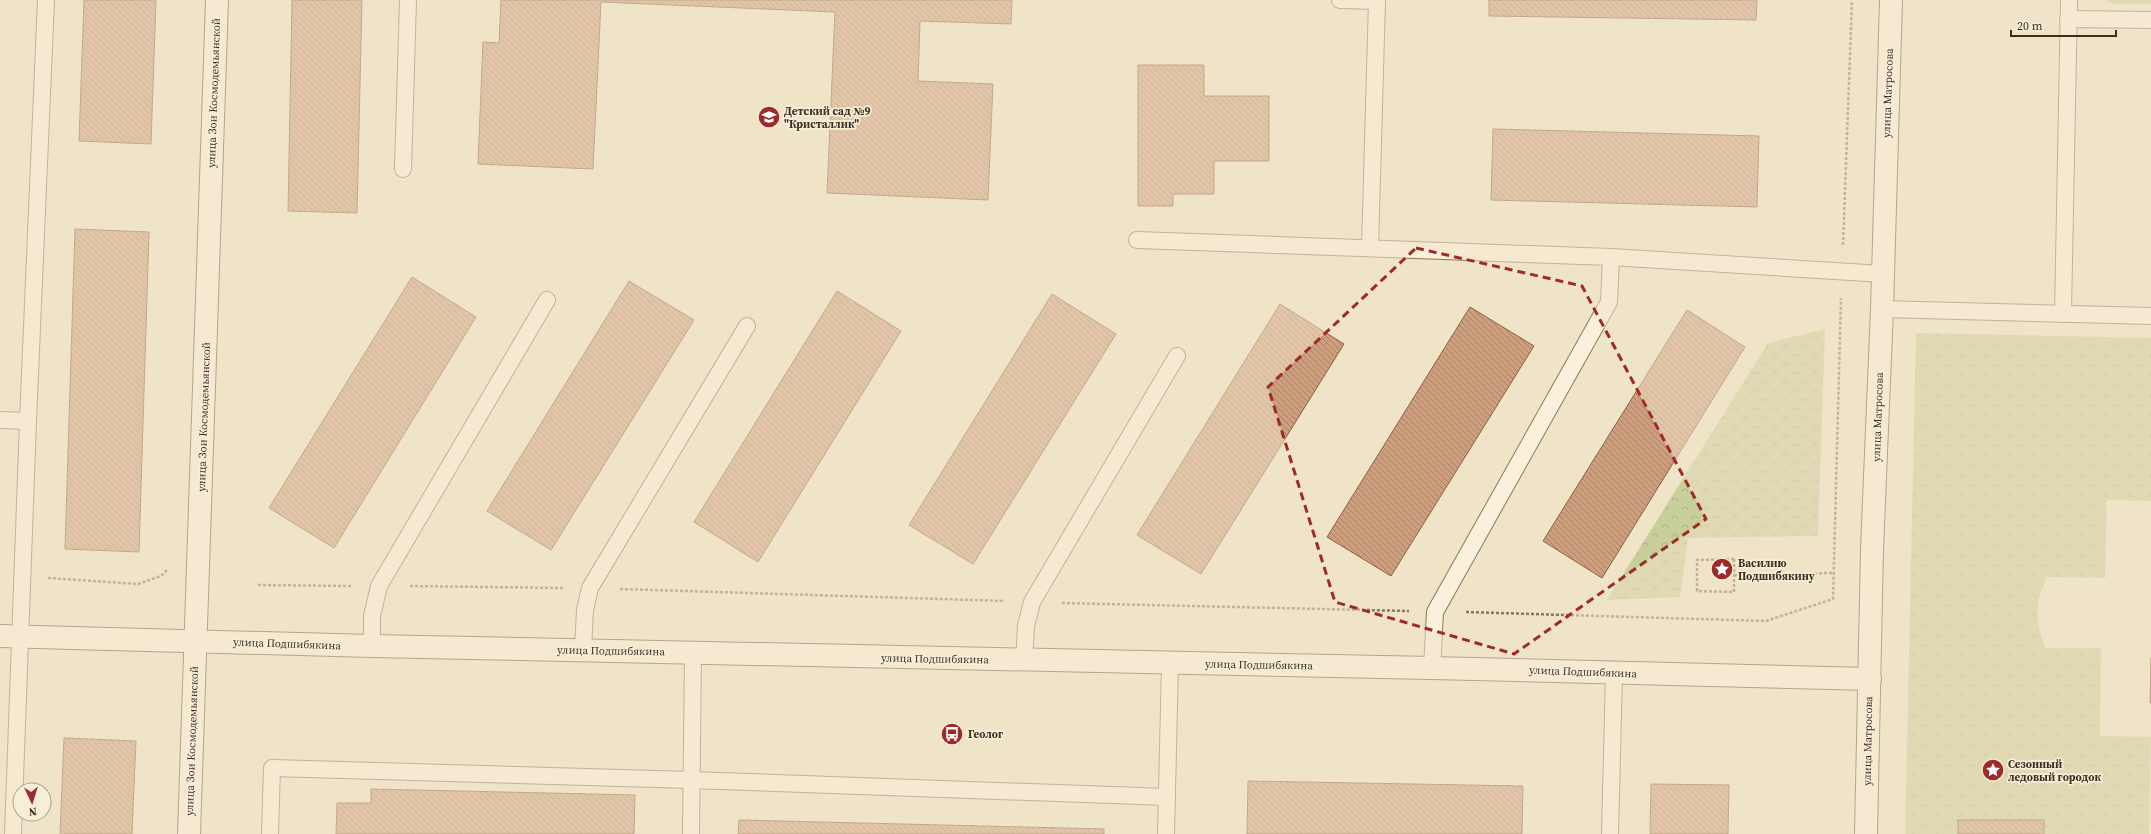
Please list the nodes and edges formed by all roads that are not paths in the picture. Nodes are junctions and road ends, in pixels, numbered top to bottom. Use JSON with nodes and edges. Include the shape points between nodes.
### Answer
{"nodes":[{"id":1,"x":46,"y":0,"type":"edge"},
{"id":2,"x":217,"y":0,"type":"edge"},
{"id":3,"x":408,"y":0,"type":"edge"},
{"id":4,"x":1340,"y":0,"type":"edge"},
{"id":5,"x":1891,"y":0,"type":"edge"},
{"id":6,"x":2069,"y":0,"type":"edge"},
{"id":7,"x":1377,"y":1,"type":"edge"},
{"id":8,"x":2068,"y":19,"type":"junction"},
{"id":9,"x":2151,"y":20,"type":"edge"},
{"id":10,"x":403,"y":169,"type":"dead end"},
{"id":11,"x":1137,"y":240,"type":"dead end"},
{"id":12,"x":1370,"y":248,"type":"junction"},
{"id":13,"x":1611,"y":257,"type":"junction"},
{"id":14,"x":1883,"y":274,"type":"junction"},
{"id":15,"x":547,"y":300,"type":"dead end"},
{"id":16,"x":1882,"y":310,"type":"junction"},
{"id":17,"x":2063,"y":314,"type":"junction"},
{"id":18,"x":2151,"y":316,"type":"edge"},
{"id":19,"x":747,"y":326,"type":"dead end"},
{"id":20,"x":1177,"y":356,"type":"dead end"},
{"id":21,"x":0,"y":420,"type":"edge"},
{"id":22,"x":28,"y":421,"type":"junction"},
{"id":23,"x":11,"y":636,"type":"edge"},
{"id":24,"x":196,"y":642,"type":"junction"},
{"id":25,"x":372,"y":646,"type":"junction"},
{"id":26,"x":583,"y":650,"type":"junction"},
{"id":27,"x":693,"y":652,"type":"junction"},
{"id":28,"x":1024,"y":661,"type":"junction"},
{"id":29,"x":1170,"y":663,"type":"junction"},
{"id":30,"x":1432,"y":668,"type":"junction"},
{"id":31,"x":1614,"y":674,"type":"junction"},
{"id":32,"x":1870,"y":679,"type":"junction"},
{"id":33,"x":690,"y":780,"type":"junction"},
{"id":34,"x":1167,"y":797,"type":"junction"},
{"id":35,"x":13,"y":834,"type":"edge"},
{"id":36,"x":189,"y":834,"type":"edge"},
{"id":37,"x":270,"y":834,"type":"edge"},
{"id":38,"x":691,"y":834,"type":"edge"},
{"id":39,"x":1166,"y":834,"type":"edge"},
{"id":40,"x":1610,"y":834,"type":"edge"},
{"id":41,"x":1866,"y":834,"type":"edge"}],
"edges":[{"from":1,"to":22,"type":"lane"},
{"from":2,"to":24,"type":"main road","name":"улица Зои Космодемьянской"},
{"from":3,"to":10,"type":"lane"},
{"from":4,"to":7,"type":"lane"},
{"from":5,"to":14,"type":"main road","name":"улица Матросова"},
{"from":6,"to":8,"type":"lane"},
{"from":7,"to":12,"type":"lane"},
{"from":8,"to":9,"type":"lane"},
{"from":8,"to":17,"type":"lane"},
{"from":11,"to":12,"type":"lane"},
{"from":12,"to":13,"type":"lane"},
{"from":13,"to":14,"type":"lane"},
{"from":13,"to":30,"type":"lane","via":[[1609,302],[1434,612]]},
{"from":14,"to":16,"type":"main road","name":"улица Матросова"},
{"from":15,"to":25,"type":"lane","via":[[378,586],[372,616]]},
{"from":16,"to":17,"type":"lane"},
{"from":16,"to":32,"type":"main road","name":"улица Матросова","via":[[1872,549]]},
{"from":17,"to":18,"type":"lane"},
{"from":19,"to":26,"type":"lane","via":[[590,588],[585,610]]},
{"from":20,"to":28,"type":"lane","via":[[1032,602],[1026,626]]},
{"from":21,"to":22,"type":"lane"},
{"from":22,"to":23,"type":"lane","via":[[23,577]]},
{"from":23,"to":24,"type":"main road","name":"улица Подшибякина"},
{"from":23,"to":35,"type":"lane"},
{"from":24,"to":25,"type":"main road","name":"улица Подшибякина"},
{"from":24,"to":36,"type":"main road","name":"улица Зои Космодемьянской"},
{"from":25,"to":26,"type":"main road","name":"улица Подшибякина"},
{"from":26,"to":27,"type":"main road","name":"улица Подшибякина"},
{"from":27,"to":28,"type":"main road","name":"улица Подшибякина"},
{"from":27,"to":33,"type":"lane"},
{"from":28,"to":29,"type":"main road","name":"улица Подшибякина"},
{"from":29,"to":30,"type":"main road","name":"улица Подшибякина"},
{"from":29,"to":34,"type":"lane"},
{"from":30,"to":31,"type":"main road","name":"улица Подшибякина"},
{"from":31,"to":32,"type":"main road","name":"улица Подшибякина"},
{"from":31,"to":40,"type":"lane"},
{"from":32,"to":41,"type":"main road","name":"улица Матросова"},
{"from":33,"to":34,"type":"lane"},
{"from":33,"to":37,"type":"lane","via":[[272,768]]},
{"from":33,"to":38,"type":"lane"},
{"from":34,"to":39,"type":"lane"}]}
